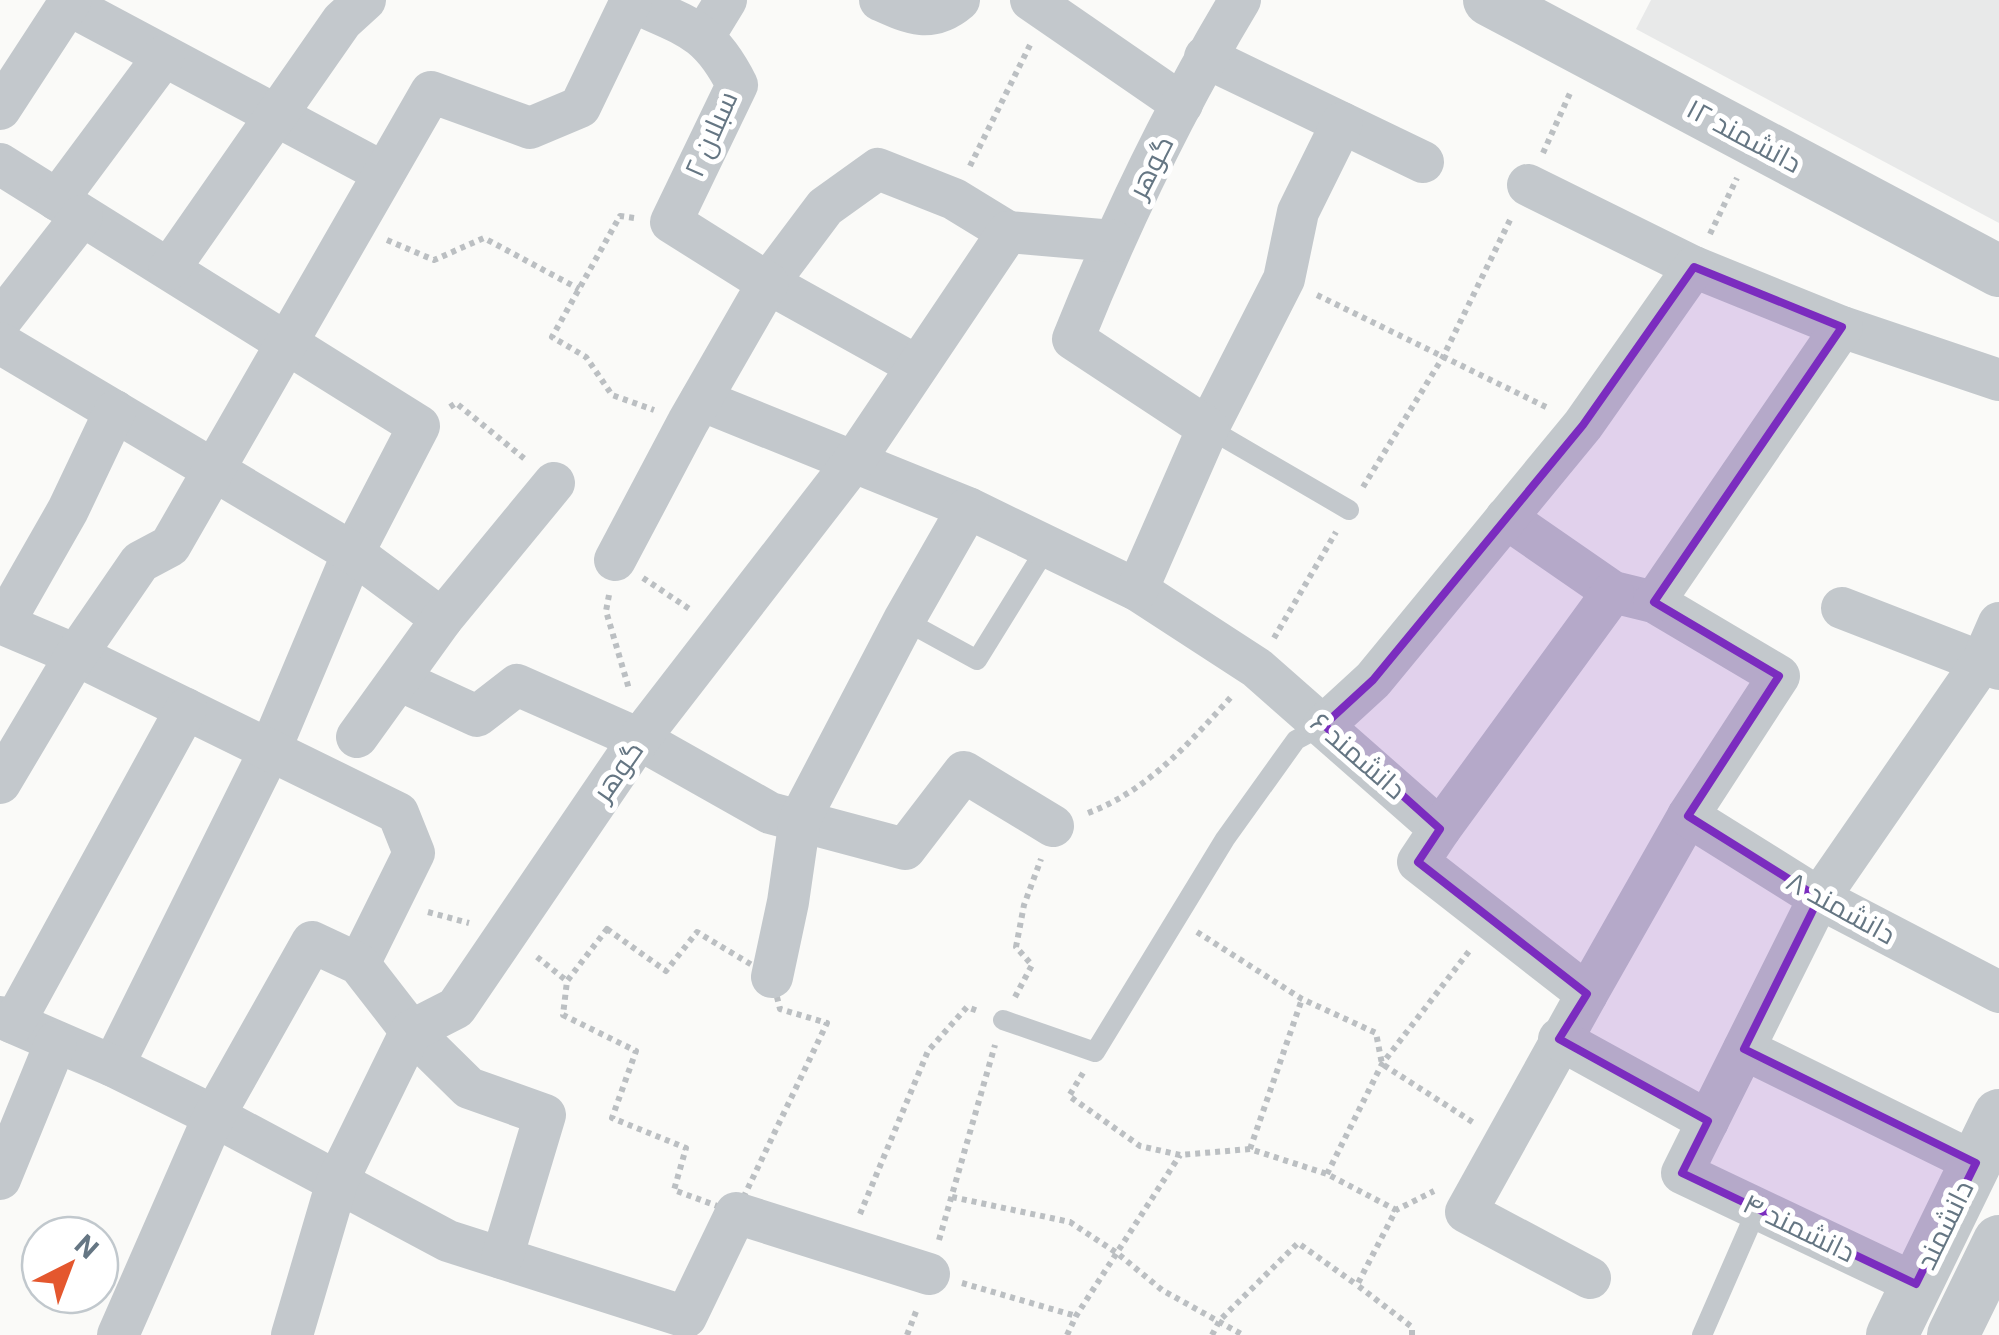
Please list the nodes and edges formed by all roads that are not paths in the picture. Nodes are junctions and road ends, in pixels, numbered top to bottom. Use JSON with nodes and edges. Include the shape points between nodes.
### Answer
{"nodes":[{"id":1,"x":365,"y":0,"type":"edge"},
{"id":2,"x":630,"y":0,"type":"edge"},
{"id":3,"x":880,"y":0,"type":"edge"},
{"id":4,"x":959,"y":0,"type":"edge"},
{"id":5,"x":1240,"y":0,"type":"edge"},
{"id":6,"x":1490,"y":0,"type":"edge"},
{"id":7,"x":70,"y":3,"type":"edge"},
{"id":8,"x":1038,"y":6,"type":"edge"},
{"id":9,"x":715,"y":18,"type":"edge"},
{"id":10,"x":164,"y":56,"type":"junction"},
{"id":11,"x":1205,"y":57,"type":"junction"},
{"id":12,"x":1182,"y":104,"type":"junction"},
{"id":13,"x":0,"y":108,"type":"edge"},
{"id":14,"x":277,"y":116,"type":"junction"},
{"id":15,"x":1342,"y":122,"type":"junction"},
{"id":16,"x":1422,"y":162,"type":"dead end"},
{"id":17,"x":0,"y":164,"type":"edge"},
{"id":18,"x":384,"y":173,"type":"junction"},
{"id":19,"x":1528,"y":185,"type":"dead end"},
{"id":20,"x":70,"y":208,"type":"junction"},
{"id":21,"x":1008,"y":232,"type":"junction"},
{"id":22,"x":1113,"y":241,"type":"junction"},
{"id":23,"x":1694,"y":267,"type":"junction"},
{"id":24,"x":170,"y":269,"type":"junction"},
{"id":25,"x":1999,"y":271,"type":"edge"},
{"id":26,"x":768,"y":283,"type":"junction"},
{"id":27,"x":0,"y":321,"type":"edge"},
{"id":28,"x":1842,"y":328,"type":"junction"},
{"id":29,"x":0,"y":343,"type":"edge"},
{"id":30,"x":286,"y":343,"type":"junction"},
{"id":31,"x":918,"y":366,"type":"junction"},
{"id":32,"x":1999,"y":380,"type":"edge"},
{"id":33,"x":115,"y":411,"type":"junction"},
{"id":34,"x":694,"y":411,"type":"junction"},
{"id":35,"x":1208,"y":428,"type":"junction"},
{"id":36,"x":854,"y":460,"type":"junction"},
{"id":37,"x":214,"y":470,"type":"junction"},
{"id":38,"x":554,"y":483,"type":"dead end"},
{"id":39,"x":968,"y":508,"type":"junction"},
{"id":40,"x":1349,"y":510,"type":"dead end"},
{"id":41,"x":1506,"y":518,"type":"junction"},
{"id":42,"x":1047,"y":546,"type":"junction"},
{"id":43,"x":353,"y":553,"type":"junction"},
{"id":44,"x":615,"y":560,"type":"road end"},
{"id":45,"x":1136,"y":590,"type":"junction"},
{"id":46,"x":1613,"y":592,"type":"junction"},
{"id":47,"x":1654,"y":602,"type":"junction"},
{"id":48,"x":1842,"y":608,"type":"dead end"},
{"id":49,"x":442,"y":619,"type":"junction"},
{"id":50,"x":904,"y":620,"type":"junction"},
{"id":51,"x":1999,"y":623,"type":"edge"},
{"id":52,"x":76,"y":655,"type":"junction"},
{"id":53,"x":1990,"y":666,"type":"edge"},
{"id":54,"x":401,"y":680,"type":"junction"},
{"id":55,"x":186,"y":709,"type":"junction"},
{"id":56,"x":1324,"y":724,"type":"junction"},
{"id":57,"x":358,"y":737,"type":"dead end"},
{"id":58,"x":639,"y":739,"type":"junction"},
{"id":59,"x":270,"y":750,"type":"junction"},
{"id":60,"x":0,"y":783,"type":"edge"},
{"id":61,"x":1688,"y":816,"type":"junction"},
{"id":62,"x":800,"y":819,"type":"junction"},
{"id":63,"x":1052,"y":826,"type":"dead end"},
{"id":64,"x":1440,"y":828,"type":"junction"},
{"id":65,"x":1819,"y":898,"type":"junction"},
{"id":66,"x":359,"y":964,"type":"junction"},
{"id":67,"x":772,"y":976,"type":"road end"},
{"id":68,"x":1999,"y":992,"type":"edge"},
{"id":69,"x":1587,"y":994,"type":"junction"},
{"id":70,"x":7,"y":1020,"type":"edge"},
{"id":71,"x":1003,"y":1020,"type":"road end"},
{"id":72,"x":411,"y":1031,"type":"junction"},
{"id":73,"x":1560,"y":1039,"type":"junction"},
{"id":74,"x":56,"y":1042,"type":"junction"},
{"id":75,"x":1744,"y":1050,"type":"junction"},
{"id":76,"x":112,"y":1066,"type":"junction"},
{"id":77,"x":1999,"y":1115,"type":"edge"},
{"id":78,"x":214,"y":1116,"type":"junction"},
{"id":79,"x":1708,"y":1121,"type":"junction"},
{"id":80,"x":1976,"y":1163,"type":"junction"},
{"id":81,"x":0,"y":1180,"type":"edge"},
{"id":82,"x":338,"y":1182,"type":"junction"},
{"id":83,"x":1758,"y":1207,"type":"junction"},
{"id":84,"x":1999,"y":1242,"type":"edge"},
{"id":85,"x":502,"y":1258,"type":"junction"},
{"id":86,"x":929,"y":1274,"type":"road end"},
{"id":87,"x":1590,"y":1278,"type":"dead end"},
{"id":88,"x":1916,"y":1284,"type":"junction"},
{"id":89,"x":1988,"y":1293,"type":"edge"},
{"id":90,"x":118,"y":1335,"type":"edge"},
{"id":91,"x":292,"y":1335,"type":"edge"},
{"id":92,"x":1702,"y":1335,"type":"edge"},
{"id":93,"x":1892,"y":1335,"type":"edge"},
{"id":94,"x":1952,"y":1335,"type":"edge"}],
"edges":[{"from":1,"to":14,"type":"street","via":[[342,22]]},
{"from":2,"to":9,"type":"street"},
{"from":2,"to":18,"type":"street","via":[[580,107],[530,128],[431,92]]},
{"from":3,"to":4,"type":"street","via":[[917,17]]},
{"from":5,"to":11,"type":"street","name":"گوهر"},
{"from":6,"to":25,"type":"street","name":"دانشمند ۱۲"},
{"from":7,"to":10,"type":"street"},
{"from":7,"to":13,"type":"street"},
{"from":8,"to":12,"type":"street"},
{"from":9,"to":26,"type":"street","name":"سبلان ۲","via":[[737,85],[671,222]]},
{"from":10,"to":14,"type":"street"},
{"from":10,"to":20,"type":"street"},
{"from":11,"to":12,"type":"street","name":"گوهر"},
{"from":11,"to":15,"type":"street"},
{"from":12,"to":22,"type":"street","name":"گوهر"},
{"from":14,"to":18,"type":"street"},
{"from":14,"to":24,"type":"street"},
{"from":15,"to":16,"type":"street"},
{"from":15,"to":35,"type":"street","via":[[1298,212],[1284,279]]},
{"from":17,"to":20,"type":"street"},
{"from":18,"to":30,"type":"street"},
{"from":19,"to":23,"type":"street"},
{"from":20,"to":24,"type":"street"},
{"from":20,"to":27,"type":"street"},
{"from":21,"to":22,"type":"street"},
{"from":21,"to":26,"type":"street","via":[[954,199],[878,170],[825,207]]},
{"from":21,"to":31,"type":"street","name":"گوهر"},
{"from":22,"to":35,"type":"street","name":"گوهر","via":[[1073,339]]},
{"from":23,"to":28,"type":"street"},
{"from":23,"to":41,"type":"street","via":[[1583,425]]},
{"from":24,"to":30,"type":"street"},
{"from":26,"to":31,"type":"street"},
{"from":26,"to":34,"type":"street"},
{"from":28,"to":32,"type":"street"},
{"from":28,"to":47,"type":"street"},
{"from":29,"to":33,"type":"street"},
{"from":30,"to":37,"type":"street"},
{"from":30,"to":43,"type":"street","via":[[419,426]]},
{"from":31,"to":36,"type":"street","name":"گوهر"},
{"from":33,"to":37,"type":"street"},
{"from":33,"to":52,"type":"street","via":[[3,624]]},
{"from":34,"to":36,"type":"street","name":"دانشمند ۶"},
{"from":34,"to":44,"type":"street"},
{"from":35,"to":40,"type":"lane"},
{"from":35,"to":45,"type":"street"},
{"from":36,"to":39,"type":"street","name":"دانشمند ۶"},
{"from":36,"to":58,"type":"street","name":"گوهر"},
{"from":37,"to":43,"type":"street"},
{"from":37,"to":52,"type":"street","via":[[170,546],[140,562]]},
{"from":38,"to":49,"type":"street"},
{"from":39,"to":42,"type":"street","name":"دانشمند ۶"},
{"from":39,"to":50,"type":"street"},
{"from":41,"to":46,"type":"street"},
{"from":41,"to":56,"type":"street","via":[[1373,680]]},
{"from":42,"to":45,"type":"street","name":"دانشمند ۶"},
{"from":42,"to":50,"type":"lane","via":[[976,660]]},
{"from":43,"to":49,"type":"street"},
{"from":43,"to":59,"type":"street"},
{"from":45,"to":56,"type":"street","name":"دانشمند ۶","via":[[1257,668]]},
{"from":46,"to":47,"type":"street"},
{"from":46,"to":64,"type":"street"},
{"from":47,"to":61,"type":"street","via":[[1779,676]]},
{"from":48,"to":53,"type":"street"},
{"from":49,"to":54,"type":"street"},
{"from":50,"to":62,"type":"street"},
{"from":51,"to":53,"type":"street"},
{"from":52,"to":55,"type":"street"},
{"from":52,"to":60,"type":"street"},
{"from":53,"to":65,"type":"street"},
{"from":54,"to":57,"type":"street"},
{"from":54,"to":58,"type":"street","via":[[477,716],[516,685]]},
{"from":55,"to":59,"type":"street"},
{"from":55,"to":70,"type":"street"},
{"from":56,"to":64,"type":"street","name":"دانشمند ۶"},
{"from":56,"to":71,"type":"lane","via":[[1296,740],[1225,839],[1095,1052]]},
{"from":58,"to":62,"type":"street","via":[[770,813]]},
{"from":58,"to":72,"type":"street","name":"گوهر","via":[[456,1008]]},
{"from":59,"to":66,"type":"street","via":[[398,813],[414,853]]},
{"from":59,"to":76,"type":"street"},
{"from":61,"to":65,"type":"street","name":"دانشمند ۸"},
{"from":61,"to":69,"type":"street"},
{"from":62,"to":63,"type":"street","via":[[906,849],[964,772]]},
{"from":62,"to":67,"type":"street"},
{"from":64,"to":69,"type":"street","via":[[1418,862]]},
{"from":65,"to":68,"type":"street","name":"دانشمند ۸"},
{"from":65,"to":75,"type":"street"},
{"from":66,"to":72,"type":"street"},
{"from":66,"to":78,"type":"street","via":[[312,942]]},
{"from":69,"to":73,"type":"street"},
{"from":70,"to":74,"type":"street"},
{"from":72,"to":82,"type":"street"},
{"from":72,"to":85,"type":"street","via":[[470,1088],[545,1116]]},
{"from":73,"to":79,"type":"street"},
{"from":73,"to":87,"type":"street","via":[[1466,1212]]},
{"from":74,"to":76,"type":"street"},
{"from":74,"to":81,"type":"street"},
{"from":75,"to":79,"type":"street"},
{"from":75,"to":80,"type":"street"},
{"from":76,"to":78,"type":"street"},
{"from":77,"to":80,"type":"street","name":"دانشمند"},
{"from":78,"to":82,"type":"street"},
{"from":78,"to":90,"type":"street"},
{"from":79,"to":83,"type":"street","name":"دانشمند ۴","via":[[1682,1173]]},
{"from":80,"to":88,"type":"street","name":"دانشمند"},
{"from":82,"to":85,"type":"street","via":[[448,1241]]},
{"from":82,"to":91,"type":"street"},
{"from":83,"to":88,"type":"street","name":"دانشمند ۴"},
{"from":83,"to":92,"type":"lane"},
{"from":84,"to":89,"type":"street"},
{"from":85,"to":86,"type":"street","via":[[686,1317],[736,1213]]},
{"from":88,"to":93,"type":"street","name":"دانشمند"},
{"from":89,"to":94,"type":"street"}]}
